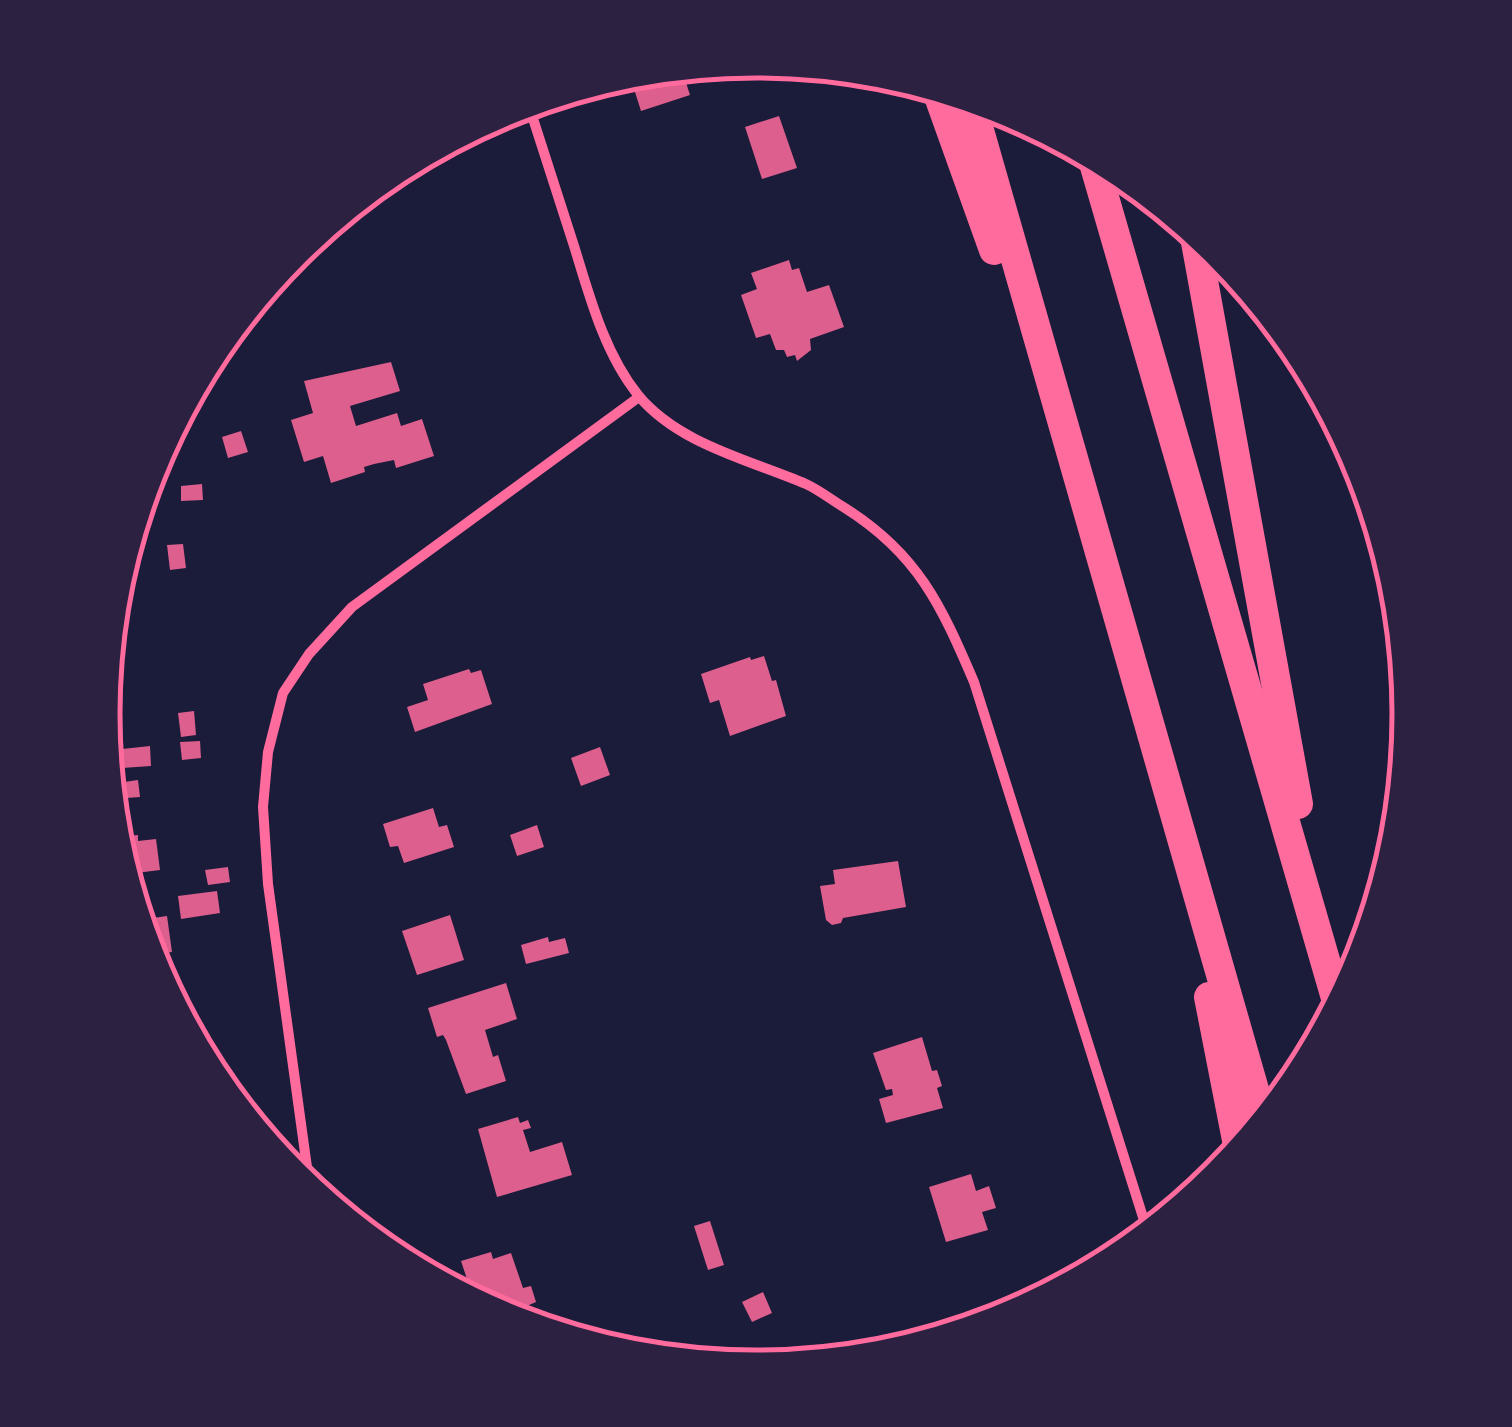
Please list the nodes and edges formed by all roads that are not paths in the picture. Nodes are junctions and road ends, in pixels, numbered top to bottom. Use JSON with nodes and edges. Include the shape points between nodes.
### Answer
{"nodes":[{"id":1,"x":942,"y":106,"type":"edge"},
{"id":2,"x":975,"y":117,"type":"edge"},
{"id":3,"x":533,"y":118,"type":"edge"},
{"id":4,"x":1098,"y":178,"type":"edge"},
{"id":5,"x":1199,"y":257,"type":"edge"},
{"id":6,"x":640,"y":397,"type":"junction"},
{"id":7,"x":1085,"y":500,"type":"junction"},
{"id":8,"x":1166,"y":784,"type":"junction"},
{"id":9,"x":1328,"y":970,"type":"junction"},
{"id":10,"x":1332,"y":983,"type":"edge"},
{"id":11,"x":1258,"y":1104,"type":"edge"},
{"id":12,"x":1235,"y":1131,"type":"edge"},
{"id":13,"x":306,"y":1163,"type":"edge"},
{"id":14,"x":1143,"y":1218,"type":"edge"}],
"edges":[{"from":1,"to":7,"type":"highway"},
{"from":2,"to":7,"type":"highway"},
{"from":3,"to":6,"type":"street","via":[[589,294],[615,359]]},
{"from":4,"to":9,"type":"highway"},
{"from":5,"to":9,"type":"highway"},
{"from":6,"to":13,"type":"street","via":[[352,608],[283,694],[263,806]]},
{"from":6,"to":14,"type":"street","via":[[676,426],[810,486],[868,522],[914,566],[945,614],[974,682]]},
{"from":7,"to":8,"type":"highway"},
{"from":8,"to":11,"type":"highway"},
{"from":8,"to":12,"type":"highway"},
{"from":9,"to":10,"type":"highway"}]}
